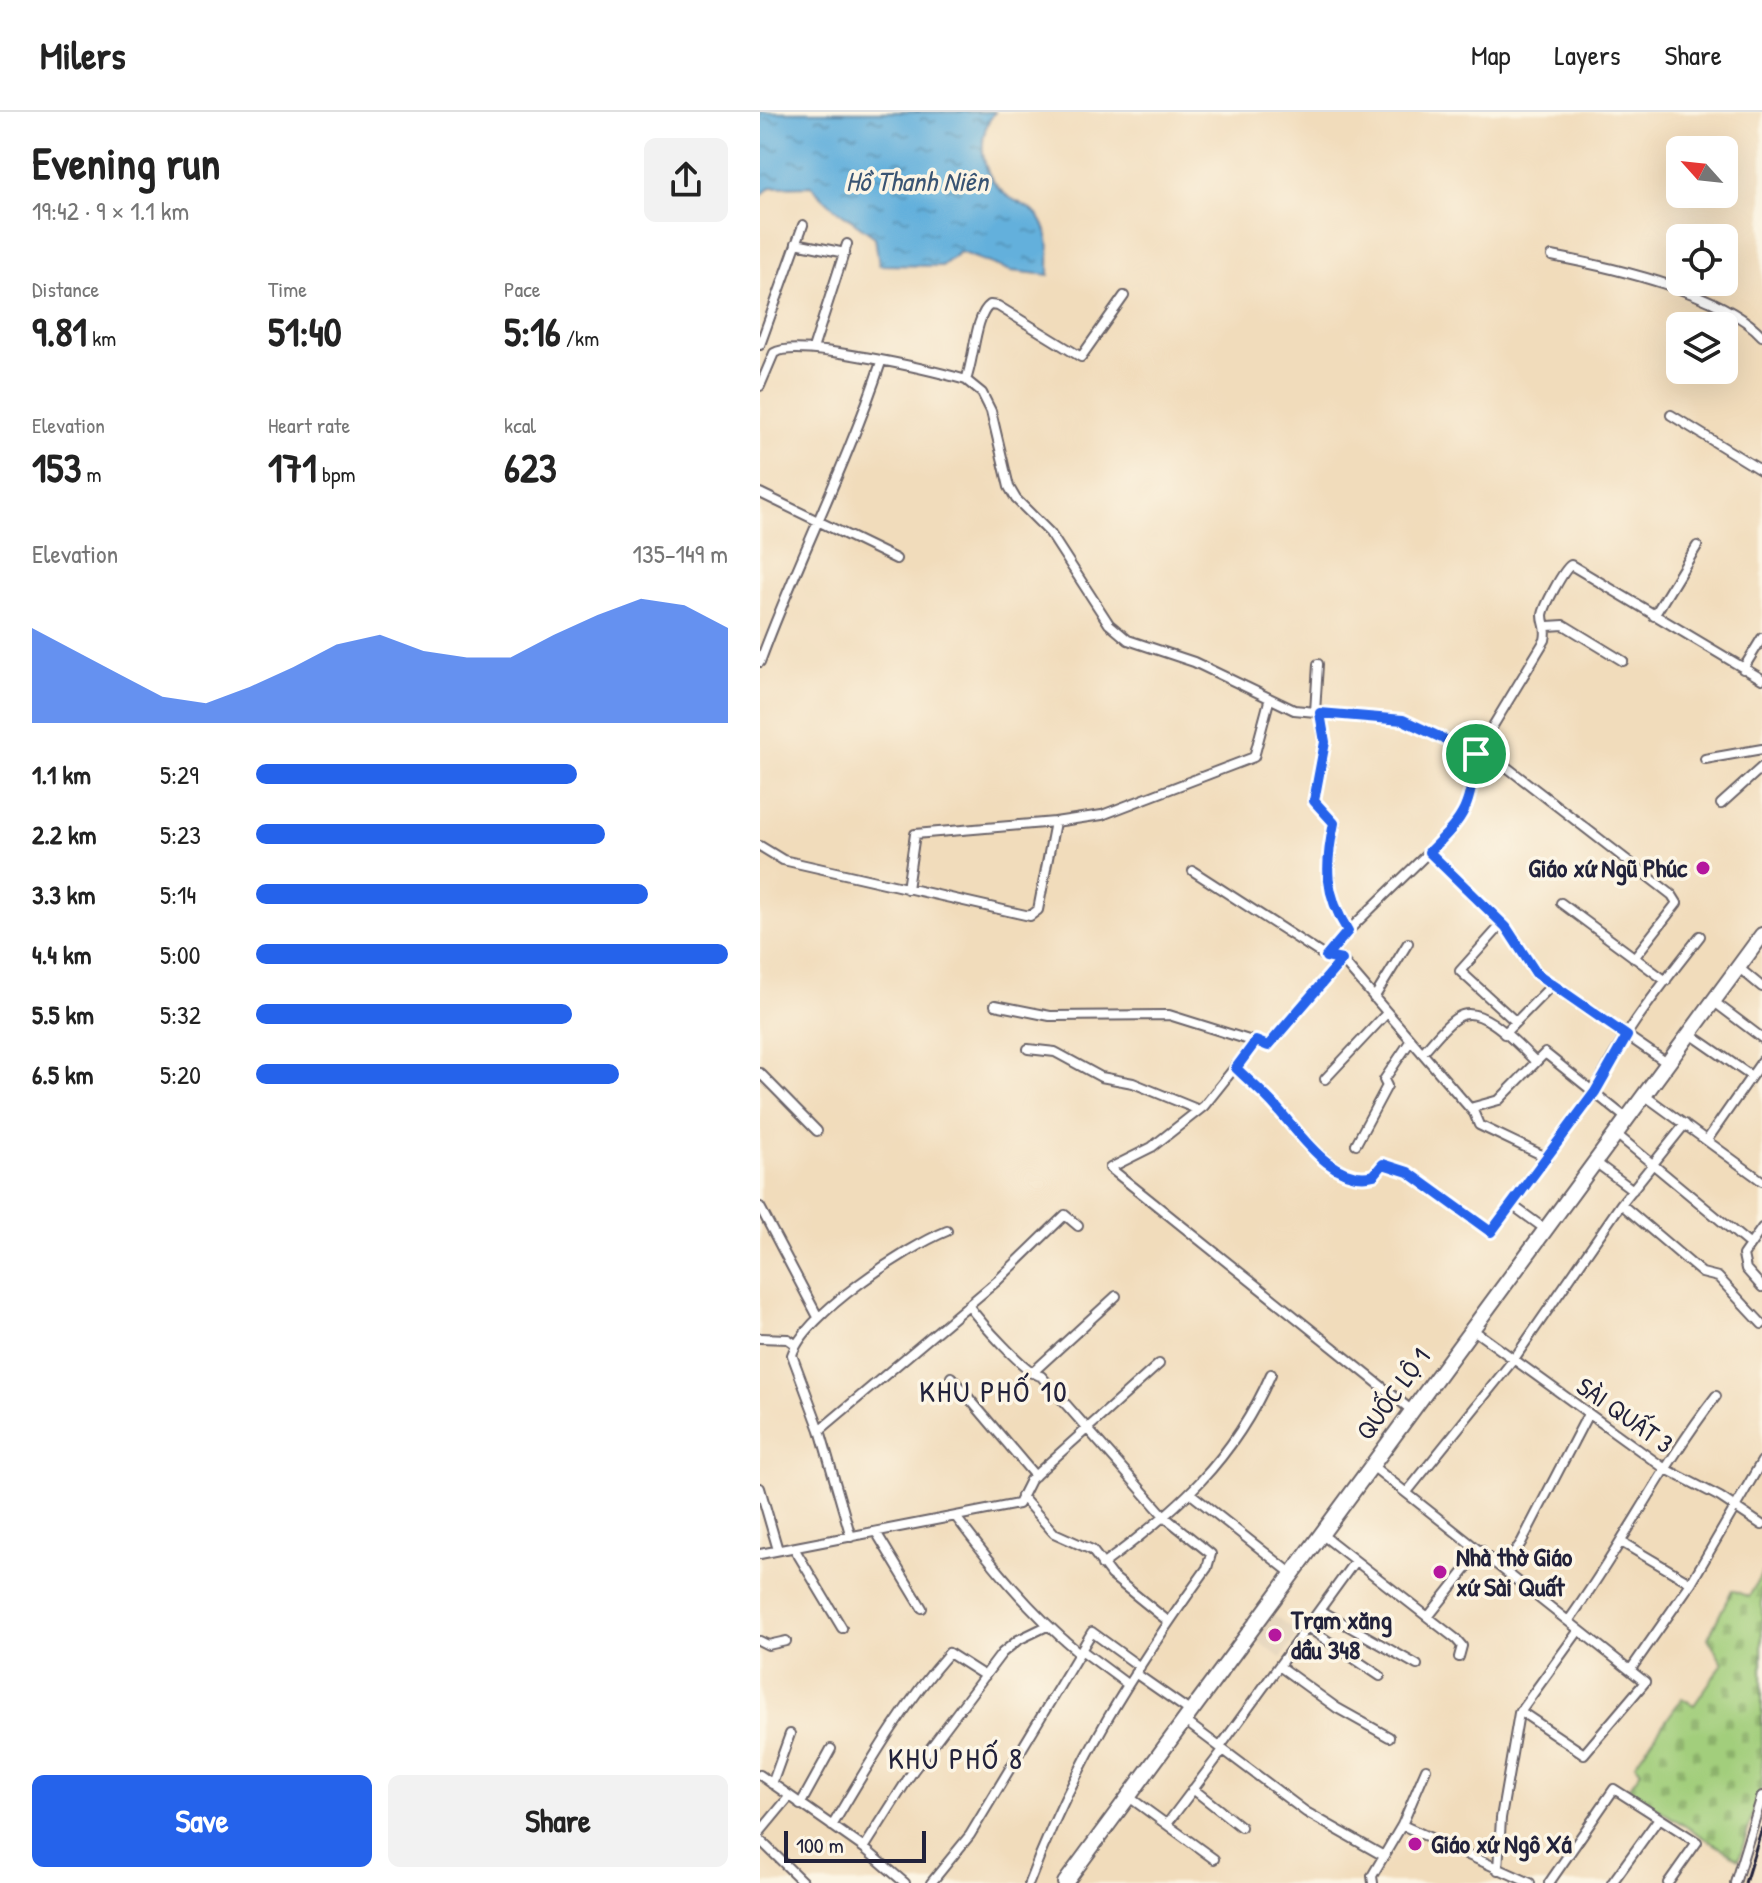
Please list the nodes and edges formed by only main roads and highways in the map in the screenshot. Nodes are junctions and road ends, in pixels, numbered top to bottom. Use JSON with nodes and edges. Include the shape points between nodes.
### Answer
{"nodes":[{"id":1,"x":1762,"y":935,"type":"edge"},
{"id":2,"x":1065,"y":1883,"type":"edge"}],
"edges":[{"from":1,"to":2,"type":"highway","name":"QUỐC LỘ 1"}]}
